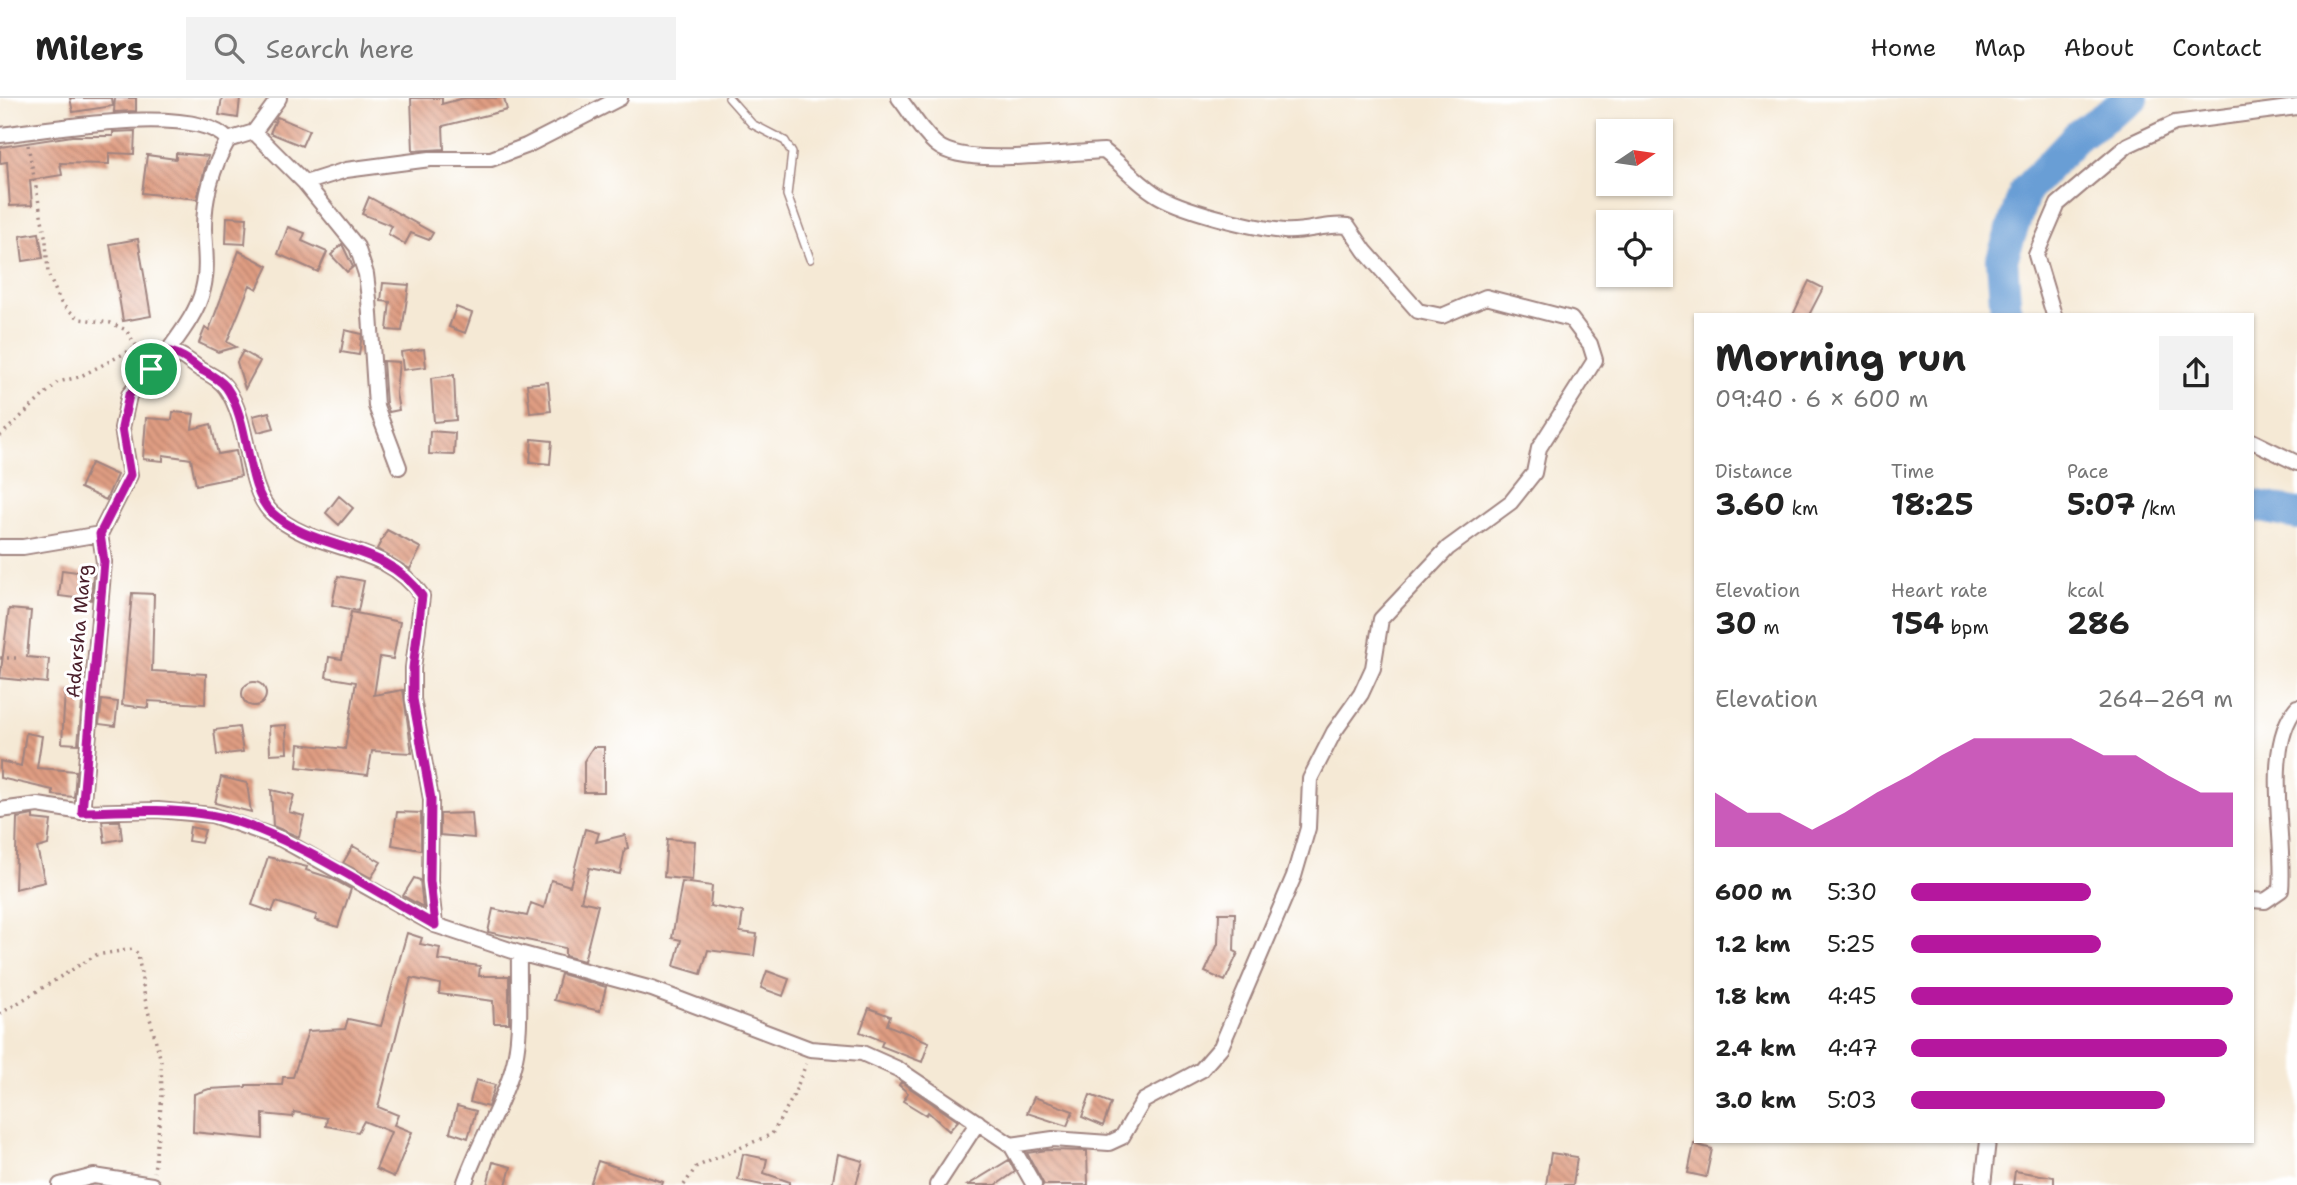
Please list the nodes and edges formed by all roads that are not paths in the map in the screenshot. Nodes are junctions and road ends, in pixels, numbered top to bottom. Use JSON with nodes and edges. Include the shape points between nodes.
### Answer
{"nodes":[{"id":1,"x":279,"y":98,"type":"edge"},
{"id":2,"x":620,"y":98,"type":"edge"},
{"id":3,"x":729,"y":98,"type":"edge"},
{"id":4,"x":899,"y":98,"type":"edge"},
{"id":5,"x":2297,"y":107,"type":"edge"},
{"id":6,"x":254,"y":132,"type":"junction"},
{"id":7,"x":0,"y":135,"type":"edge"},
{"id":8,"x":228,"y":140,"type":"junction"},
{"id":9,"x":305,"y":183,"type":"junction"},
{"id":10,"x":810,"y":259,"type":"dead end"},
{"id":11,"x":2053,"y":313,"type":"edge"},
{"id":12,"x":168,"y":351,"type":"junction"},
{"id":13,"x":2254,"y":443,"type":"edge"},
{"id":14,"x":2297,"y":463,"type":"edge"},
{"id":15,"x":399,"y":467,"type":"dead end"},
{"id":16,"x":100,"y":534,"type":"junction"},
{"id":17,"x":0,"y":547,"type":"edge"},
{"id":18,"x":2297,"y":707,"type":"edge"},
{"id":19,"x":0,"y":810,"type":"edge"},
{"id":20,"x":82,"y":812,"type":"junction"},
{"id":21,"x":2254,"y":900,"type":"edge"},
{"id":22,"x":435,"y":925,"type":"junction"},
{"id":23,"x":519,"y":953,"type":"junction"},
{"id":24,"x":978,"y":1122,"type":"junction"},
{"id":25,"x":1988,"y":1143,"type":"edge"},
{"id":26,"x":1011,"y":1145,"type":"junction"},
{"id":27,"x":60,"y":1185,"type":"edge"},
{"id":28,"x":152,"y":1185,"type":"edge"},
{"id":29,"x":464,"y":1185,"type":"edge"},
{"id":30,"x":937,"y":1185,"type":"edge"},
{"id":31,"x":1034,"y":1185,"type":"edge"},
{"id":32,"x":1983,"y":1185,"type":"edge"}],
"edges":[{"from":1,"to":6,"type":"street"},
{"from":2,"to":9,"type":"street","via":[[491,159],[430,159],[346,170]]},
{"from":3,"to":10,"type":"lane","via":[[752,124],[785,141],[792,153],[787,195]]},
{"from":4,"to":26,"type":"street","via":[[937,145],[953,153],[1041,158],[1104,151],[1154,193],[1197,213],[1283,231],[1348,226],[1418,311],[1442,316],[1486,297],[1571,319],[1590,344],[1595,360],[1539,448],[1534,473],[1511,502],[1448,548],[1381,620],[1373,668],[1310,779],[1308,828],[1294,876],[1221,1047],[1201,1070],[1143,1101],[1122,1137],[1109,1143],[1053,1139]]},
{"from":5,"to":11,"type":"street","via":[[2175,123],[2128,145],[2058,204],[2036,255]]},
{"from":6,"to":8,"type":"street"},
{"from":6,"to":9,"type":"street"},
{"from":7,"to":8,"type":"street","via":[[179,121],[206,125]]},
{"from":8,"to":12,"type":"street","via":[[216,160],[210,184],[202,292]]},
{"from":9,"to":15,"type":"street","via":[[362,260],[376,406]]},
{"from":12,"to":16,"type":"street","via":[[129,395],[122,428],[130,475]]},
{"from":12,"to":22,"type":"street","via":[[182,355],[225,386],[245,431],[261,498],[270,510],[305,533],[360,550],[409,576],[422,596],[413,699],[431,799],[430,881]]},
{"from":13,"to":14,"type":"street"},
{"from":16,"to":17,"type":"street"},
{"from":16,"to":20,"type":"street","name":"Adarsha Marg","via":[[104,562]]},
{"from":18,"to":21,"type":"street","via":[[2277,764],[2284,862],[2281,890],[2265,901]]},
{"from":19,"to":20,"type":"street","via":[[38,805]]},
{"from":20,"to":22,"type":"street","via":[[158,810],[212,815],[281,839]]},
{"from":22,"to":23,"type":"street"},
{"from":23,"to":24,"type":"street","via":[[652,989],[812,1049],[862,1053],[898,1069]]},
{"from":23,"to":29,"type":"street","via":[[513,1069]]},
{"from":24,"to":26,"type":"street"},
{"from":24,"to":30,"type":"street"},
{"from":25,"to":32,"type":"street"},
{"from":26,"to":31,"type":"street"},
{"from":27,"to":28,"type":"street","via":[[94,1176]]}]}
